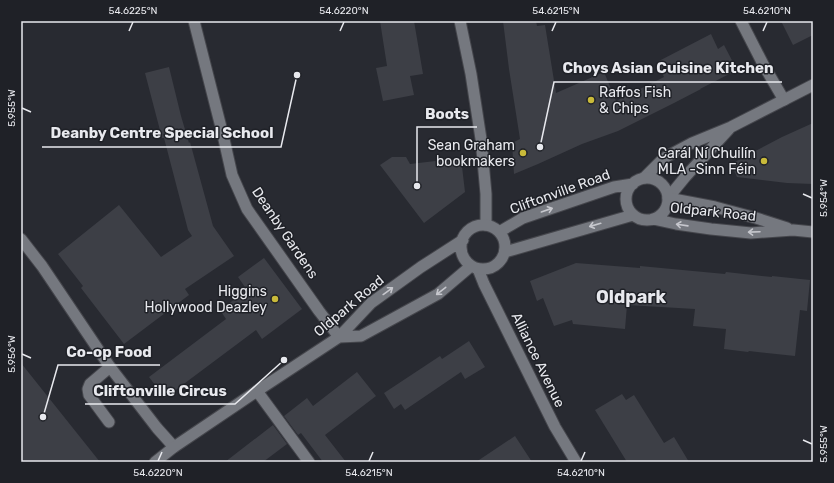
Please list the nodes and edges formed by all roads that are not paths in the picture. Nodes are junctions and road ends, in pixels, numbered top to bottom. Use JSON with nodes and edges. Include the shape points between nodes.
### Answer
{"nodes":[{"id":1,"x":194,"y":21,"type":"edge"},
{"id":2,"x":460,"y":21,"type":"edge"},
{"id":3,"x":740,"y":21,"type":"edge"},
{"id":4,"x":813,"y":85,"type":"edge"},
{"id":5,"x":784,"y":100,"type":"junction"},
{"id":6,"x":731,"y":127,"type":"junction"},
{"id":7,"x":644,"y":178,"type":"junction"},
{"id":8,"x":633,"y":184,"type":"junction"},
{"id":9,"x":668,"y":198,"type":"junction"},
{"id":10,"x":633,"y":214,"type":"junction"},
{"id":11,"x":653,"y":219,"type":"junction"},
{"id":12,"x":486,"y":225,"type":"junction"},
{"id":13,"x":793,"y":230,"type":"junction"},
{"id":14,"x":499,"y":232,"type":"junction"},
{"id":15,"x":813,"y":232,"type":"edge"},
{"id":16,"x":21,"y":239,"type":"edge"},
{"id":17,"x":463,"y":240,"type":"junction"},
{"id":18,"x":505,"y":252,"type":"junction"},
{"id":19,"x":474,"y":267,"type":"junction"},
{"id":20,"x":339,"y":337,"type":"junction"},
{"id":21,"x":110,"y":368,"type":"junction"},
{"id":22,"x":257,"y":391,"type":"junction"},
{"id":23,"x":109,"y":422,"type":"dead end"},
{"id":24,"x":174,"y":447,"type":"junction"},
{"id":25,"x":154,"y":462,"type":"edge"},
{"id":26,"x":308,"y":462,"type":"edge"},
{"id":27,"x":576,"y":462,"type":"edge"}],
"edges":[{"from":1,"to":20,"type":"street","name":"Deanby Gardens","via":[[232,175],[247,208]]},
{"from":2,"to":12,"type":"street","via":[[481,139]]},
{"from":3,"to":5,"type":"street"},
{"from":4,"to":5,"type":"street"},
{"from":5,"to":6,"type":"street"},
{"from":6,"to":7,"type":"street","via":[[664,158]]},
{"from":6,"to":9,"type":"street"},
{"from":7,"to":8,"type":"street"},
{"from":7,"to":9,"type":"street","via":[[662,185]]},
{"from":8,"to":10,"type":"street","via":[[626,196],[626,202]]},
{"from":14,"to":8,"type":"street","name":"Cliftonville Road","one_way":true,"via":[[523,218],[614,187]]},
{"from":9,"to":11,"type":"street","via":[[664,211]]},
{"from":9,"to":13,"type":"street","name":"Oldpark Road","via":[[715,207]]},
{"from":10,"to":11,"type":"street","via":[[646,220]]},
{"from":10,"to":18,"type":"street","one_way":true},
{"from":13,"to":11,"type":"street","name":"Oldpark Road","one_way":true,"via":[[750,233]]},
{"from":12,"to":14,"type":"street"},
{"from":12,"to":17,"type":"street","via":[[472,229]]},
{"from":13,"to":15,"type":"street","name":"Oldpark Road"},
{"from":14,"to":18,"type":"street","via":[[503,238]]},
{"from":16,"to":21,"type":"street"},
{"from":17,"to":19,"type":"street","via":[[463,255]]},
{"from":20,"to":17,"type":"street","name":"Oldpark Road","one_way":true,"via":[[371,303]]},
{"from":18,"to":19,"type":"street","via":[[498,264],[492,268]]},
{"from":19,"to":20,"type":"street","one_way":true,"via":[[438,294],[361,336]]},
{"from":19,"to":27,"type":"street","name":"Alliance Avenue","via":[[555,427]]},
{"from":20,"to":22,"type":"street","name":"Oldpark Road"},
{"from":21,"to":23,"type":"street","via":[[90,384],[88,389],[89,395]]},
{"from":21,"to":24,"type":"street"},
{"from":22,"to":24,"type":"street","name":"Oldpark Road"},
{"from":22,"to":26,"type":"street"},
{"from":24,"to":25,"type":"street","name":"Oldpark Road"}]}
